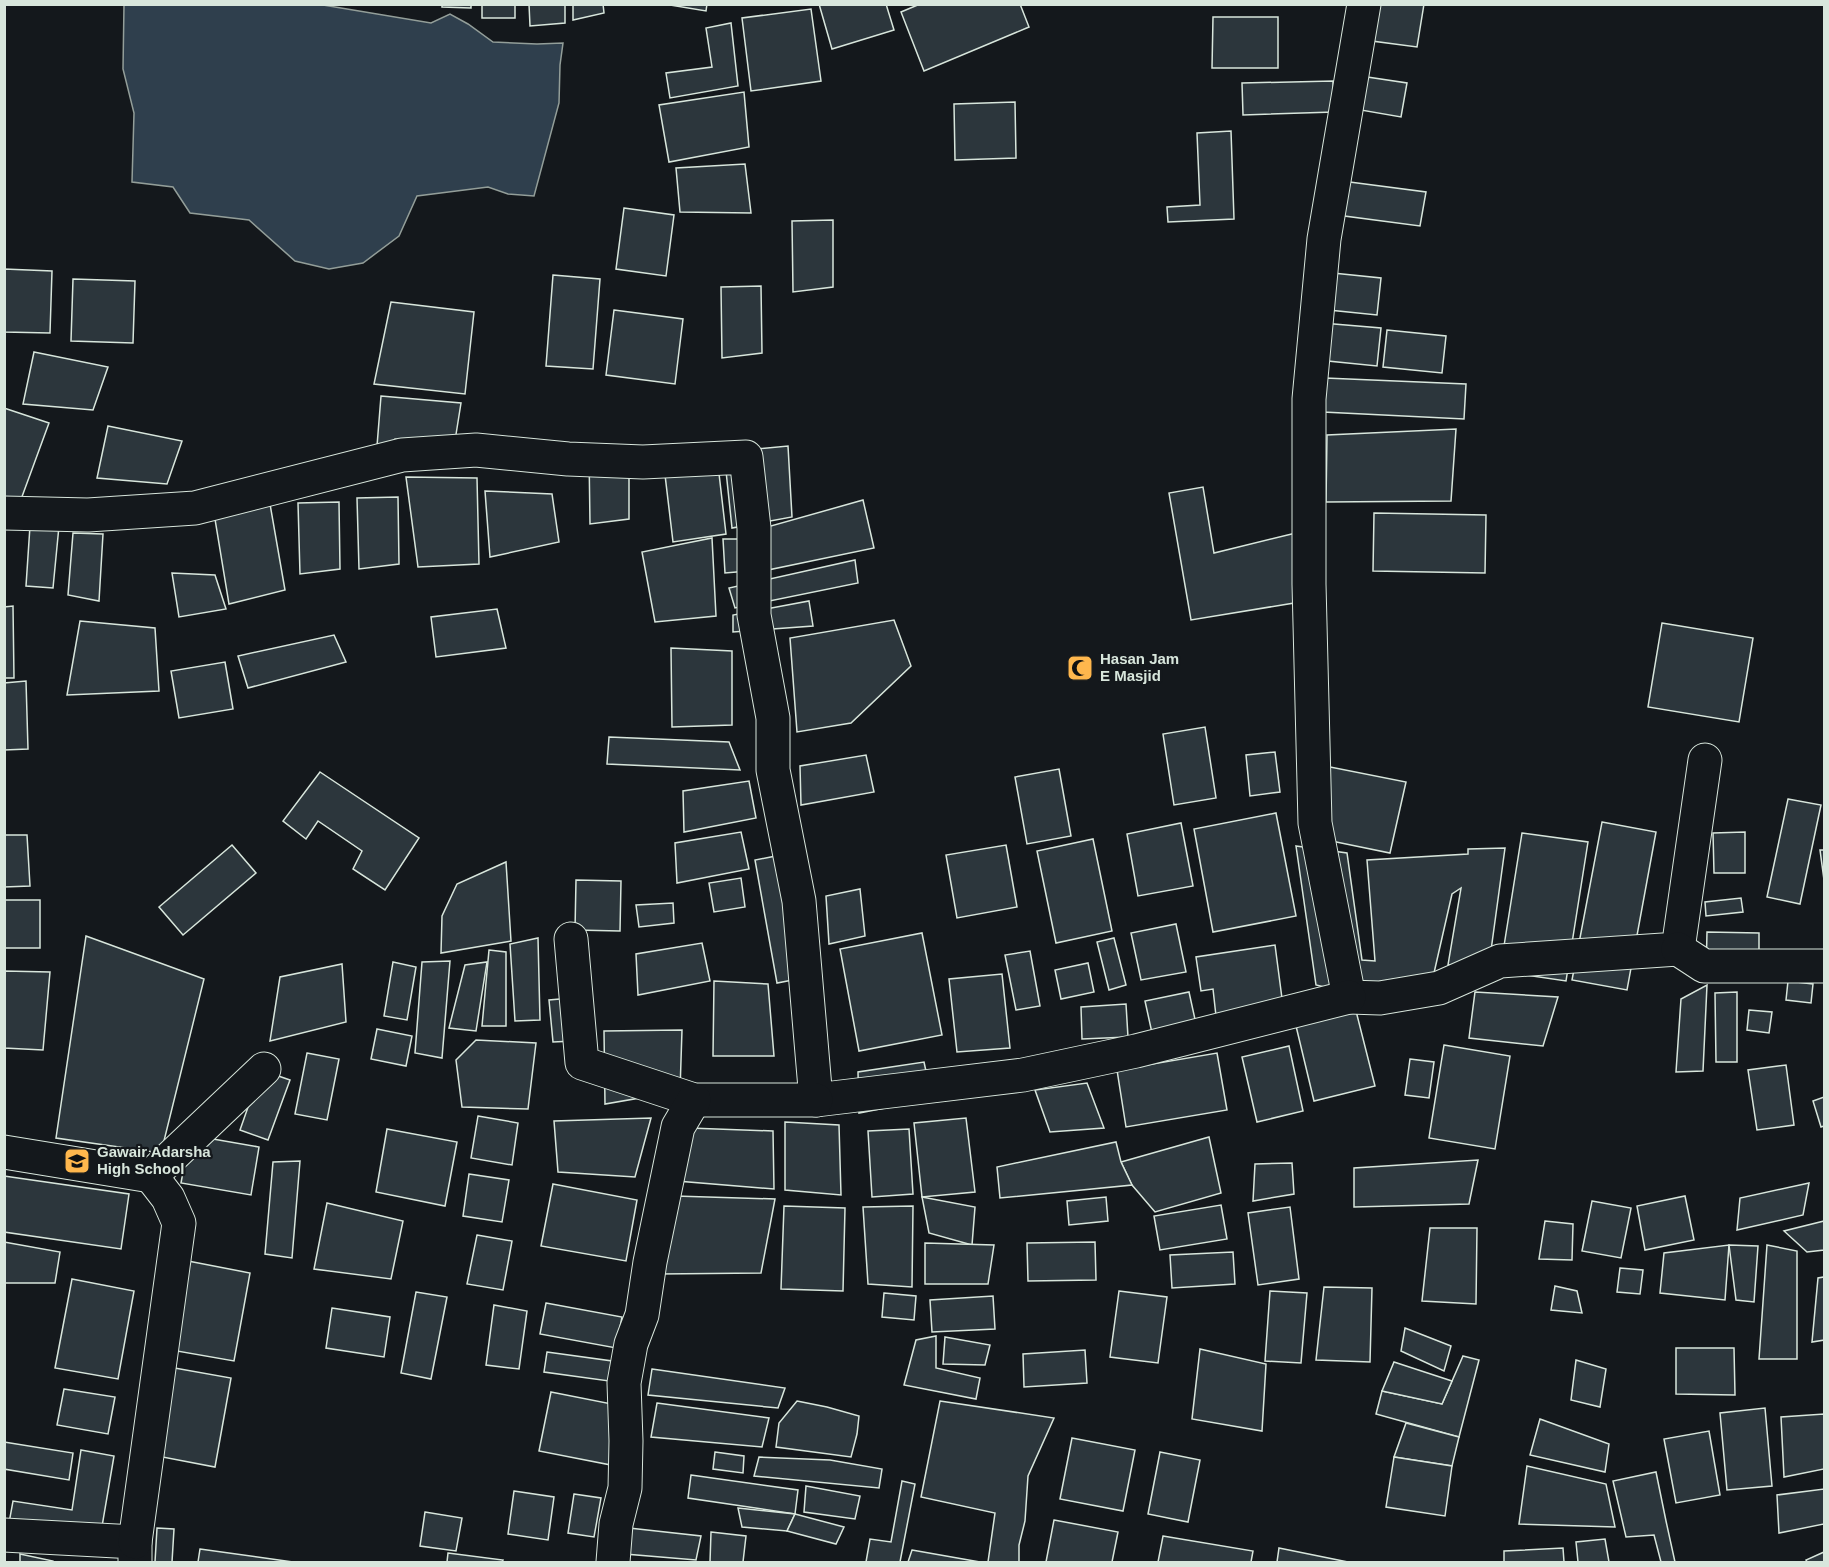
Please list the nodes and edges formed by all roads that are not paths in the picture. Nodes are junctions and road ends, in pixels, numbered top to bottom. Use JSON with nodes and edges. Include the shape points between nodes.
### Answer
{"nodes":[{"id":1,"x":1364,"y":4,"type":"edge"},
{"id":2,"x":4,"y":513,"type":"edge"},
{"id":3,"x":1706,"y":760,"type":"dead end"},
{"id":4,"x":571,"y":939,"type":"dead end"},
{"id":5,"x":1678,"y":950,"type":"junction"},
{"id":6,"x":1824,"y":966,"type":"edge"},
{"id":7,"x":1349,"y":997,"type":"junction"},
{"id":8,"x":264,"y":1069,"type":"dead end"},
{"id":9,"x":694,"y":1100,"type":"junction"},
{"id":10,"x":816,"y":1100,"type":"junction"},
{"id":11,"x":4,"y":1152,"type":"edge"},
{"id":12,"x":151,"y":1176,"type":"junction"},
{"id":13,"x":4,"y":1534,"type":"edge"},
{"id":14,"x":135,"y":1552,"type":"edge"},
{"id":15,"x":613,"y":1563,"type":"edge"}],
"edges":[{"from":1,"to":7,"type":"street","via":[[1324,239],[1309,399],[1315,823]]},
{"from":2,"to":10,"type":"street","via":[[88,515],[195,508],[402,455],[476,450],[643,462],[746,457],[754,528],[754,615],[773,718],[773,770],[799,901]]},
{"from":3,"to":5,"type":"street"},
{"from":4,"to":9,"type":"street","via":[[582,1063]]},
{"from":5,"to":6,"type":"street","via":[[1704,966]]},
{"from":5,"to":7,"type":"street","via":[[1500,961],[1439,988],[1380,998]]},
{"from":7,"to":10,"type":"street","via":[[1023,1075]]},
{"from":8,"to":12,"type":"street"},
{"from":9,"to":10,"type":"street"},
{"from":9,"to":15,"type":"street","via":[[678,1127],[642,1316],[631,1344],[624,1383],[626,1488],[616,1524]]},
{"from":11,"to":12,"type":"street"},
{"from":12,"to":14,"type":"street","via":[[168,1198],[179,1223]]},
{"from":13,"to":14,"type":"street"}]}
